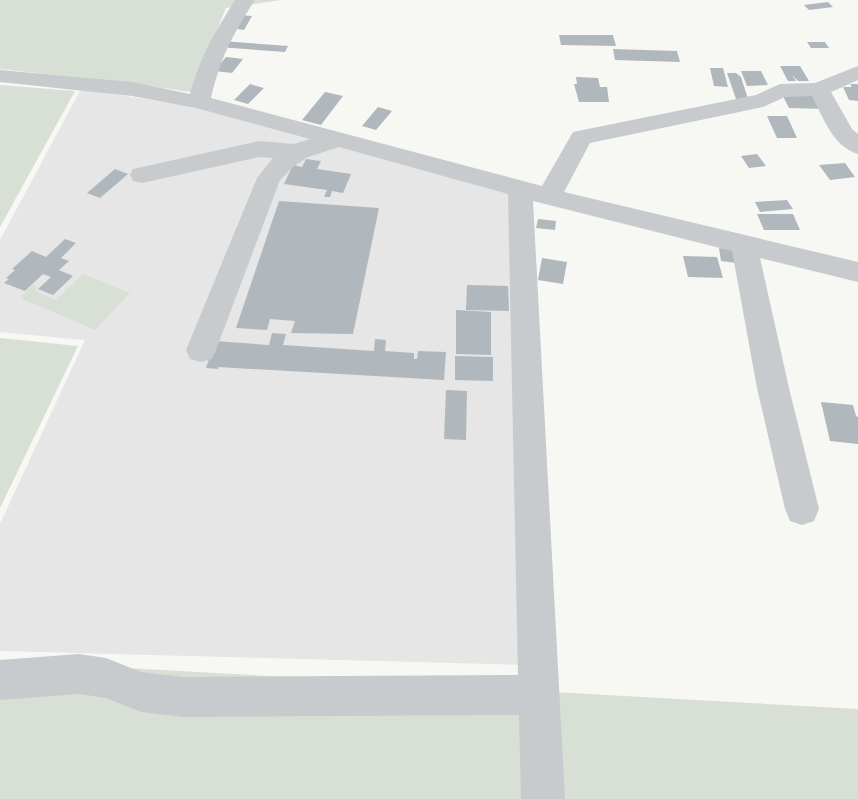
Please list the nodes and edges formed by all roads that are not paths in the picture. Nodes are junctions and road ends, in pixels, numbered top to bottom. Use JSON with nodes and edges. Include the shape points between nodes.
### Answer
{"nodes":[{"id":1,"x":245,"y":0,"type":"edge"},
{"id":2,"x":858,"y":72,"type":"edge"},
{"id":3,"x":0,"y":76,"type":"edge"},
{"id":4,"x":819,"y":89,"type":"junction"},
{"id":5,"x":199,"y":102,"type":"junction"},
{"id":6,"x":339,"y":140,"type":"junction"},
{"id":7,"x":858,"y":146,"type":"edge"},
{"id":8,"x":294,"y":152,"type":"junction"},
{"id":9,"x":142,"y":175,"type":"dead end"},
{"id":10,"x":535,"y":193,"type":"junction"},
{"id":11,"x":744,"y":246,"type":"junction"},
{"id":12,"x":858,"y":272,"type":"edge"},
{"id":13,"x":201,"y":350,"type":"dead end"},
{"id":14,"x":802,"y":509,"type":"dead end"},
{"id":15,"x":0,"y":680,"type":"edge"},
{"id":16,"x":538,"y":695,"type":"junction"},
{"id":17,"x":543,"y":799,"type":"edge"}],
"edges":[{"from":1,"to":5,"type":"street","via":[[208,65]]},
{"from":2,"to":4,"type":"street"},
{"from":3,"to":5,"type":"street","via":[[132,89]]},
{"from":4,"to":7,"type":"street","via":[[843,133]]},
{"from":4,"to":10,"type":"street","via":[[780,91],[763,100],[581,137]]},
{"from":5,"to":6,"type":"street"},
{"from":6,"to":8,"type":"street"},
{"from":6,"to":10,"type":"street"},
{"from":8,"to":9,"type":"street","via":[[259,149]]},
{"from":8,"to":13,"type":"street","via":[[269,178]]},
{"from":10,"to":11,"type":"street"},
{"from":10,"to":16,"type":"street"},
{"from":11,"to":12,"type":"street"},
{"from":11,"to":14,"type":"street"},
{"from":15,"to":16,"type":"street","via":[[79,674],[106,678],[141,692],[184,697]]},
{"from":16,"to":17,"type":"street"}]}
